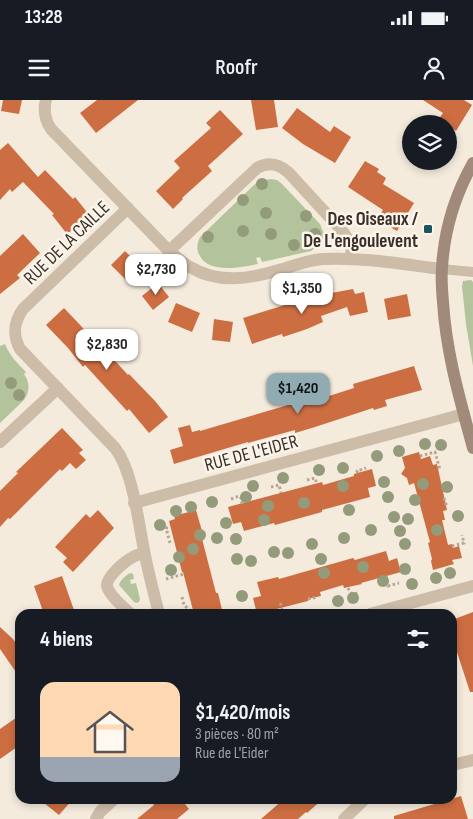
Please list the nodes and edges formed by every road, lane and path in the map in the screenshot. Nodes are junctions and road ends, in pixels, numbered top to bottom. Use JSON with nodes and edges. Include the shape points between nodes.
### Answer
{"nodes":[{"id":1,"x":46,"y":100,"type":"edge"},
{"id":2,"x":473,"y":163,"type":"edge"},
{"id":3,"x":128,"y":208,"type":"junction"},
{"id":4,"x":169,"y":251,"type":"junction"},
{"id":5,"x":352,"y":259,"type":"junction"},
{"id":6,"x":441,"y":269,"type":"junction"},
{"id":7,"x":473,"y":272,"type":"edge"},
{"id":8,"x":58,"y":388,"type":"junction"},
{"id":9,"x":464,"y":414,"type":"junction"},
{"id":10,"x":0,"y":442,"type":"edge"},
{"id":11,"x":473,"y":448,"type":"edge"},
{"id":12,"x":420,"y":456,"type":"dead end"},
{"id":13,"x":366,"y":468,"type":"dead end"},
{"id":14,"x":440,"y":470,"type":"dead end"},
{"id":15,"x":358,"y":473,"type":"dead end"},
{"id":16,"x":307,"y":480,"type":"dead end"},
{"id":17,"x":317,"y":484,"type":"dead end"},
{"id":18,"x":271,"y":487,"type":"dead end"},
{"id":19,"x":281,"y":493,"type":"dead end"},
{"id":20,"x":232,"y":498,"type":"dead end"},
{"id":21,"x":444,"y":498,"type":"dead end"},
{"id":22,"x":134,"y":503,"type":"junction"},
{"id":23,"x":242,"y":504,"type":"dead end"},
{"id":24,"x":446,"y":507,"type":"dead end"},
{"id":25,"x":170,"y":527,"type":"dead end"},
{"id":26,"x":462,"y":535,"type":"dead end"},
{"id":27,"x":170,"y":543,"type":"dead end"},
{"id":28,"x":452,"y":546,"type":"dead end"},
{"id":29,"x":144,"y":553,"type":"junction"},
{"id":30,"x":184,"y":574,"type":"dead end"},
{"id":31,"x":386,"y":576,"type":"dead end"},
{"id":32,"x":166,"y":579,"type":"dead end"},
{"id":33,"x":399,"y":584,"type":"dead end"},
{"id":34,"x":473,"y":586,"type":"edge"},
{"id":35,"x":348,"y":588,"type":"dead end"},
{"id":36,"x":359,"y":593,"type":"dead end"},
{"id":37,"x":182,"y":597,"type":"dead end"},
{"id":38,"x":318,"y":597,"type":"dead end"},
{"id":39,"x":308,"y":599,"type":"dead end"},
{"id":40,"x":280,"y":601,"type":"dead end"},
{"id":41,"x":126,"y":609,"type":"edge"},
{"id":42,"x":158,"y":609,"type":"edge"},
{"id":43,"x":188,"y":609,"type":"edge"},
{"id":44,"x":282,"y":609,"type":"edge"},
{"id":45,"x":388,"y":609,"type":"edge"},
{"id":46,"x":473,"y":760,"type":"edge"},
{"id":47,"x":457,"y":764,"type":"edge"},
{"id":48,"x":109,"y":804,"type":"edge"},
{"id":49,"x":360,"y":804,"type":"edge"},
{"id":50,"x":96,"y":819,"type":"edge"},
{"id":51,"x":344,"y":819,"type":"edge"}],
"edges":[{"from":1,"to":3,"type":"street","via":[[45,116],[51,129]]},
{"from":2,"to":6,"type":"street","via":[[454,205]]},
{"from":3,"to":4,"type":"street"},
{"from":3,"to":8,"type":"street","name":"RUE DE LA CAILLE","via":[[29,302],[17,318],[14,329],[20,348]]},
{"from":4,"to":5,"type":"street","via":[[198,272],[230,279],[253,277],[313,260]]},
{"from":4,"to":5,"type":"street","via":[[257,168],[270,163],[289,173],[344,232],[351,245]]},
{"from":5,"to":6,"type":"street"},
{"from":6,"to":7,"type":"lane"},
{"from":6,"to":9,"type":"street","via":[[443,311]]},
{"from":8,"to":10,"type":"street"},
{"from":8,"to":22,"type":"street","name":"RUE DE LA CAILLE","via":[[118,452],[125,465]]},
{"from":9,"to":11,"type":"street"},
{"from":9,"to":22,"type":"street","name":"RUE DE L'EIDER"},
{"from":12,"to":14,"type":"path","via":[[435,452]]},
{"from":13,"to":15,"type":"path"},
{"from":16,"to":17,"type":"path","via":[[315,478]]},
{"from":18,"to":19,"type":"path","via":[[279,485]]},
{"from":20,"to":23,"type":"path","via":[[239,496]]},
{"from":21,"to":24,"type":"path"},
{"from":22,"to":29,"type":"street","name":"RUE DE LA CAILLE"},
{"from":25,"to":27,"type":"path","via":[[166,528]]},
{"from":26,"to":28,"type":"path","via":[[464,543]]},
{"from":29,"to":41,"type":"street","via":[[126,561],[108,581],[111,593]]},
{"from":29,"to":42,"type":"street","name":"RUE DE LA CAILLE"},
{"from":30,"to":32,"type":"path"},
{"from":31,"to":33,"type":"path","via":[[388,586]]},
{"from":34,"to":45,"type":"street"},
{"from":35,"to":36,"type":"path","via":[[351,593]]},
{"from":37,"to":43,"type":"path"},
{"from":38,"to":39,"type":"path"},
{"from":40,"to":44,"type":"path"},
{"from":46,"to":47,"type":"street"},
{"from":48,"to":50,"type":"street"},
{"from":49,"to":51,"type":"street"}]}
